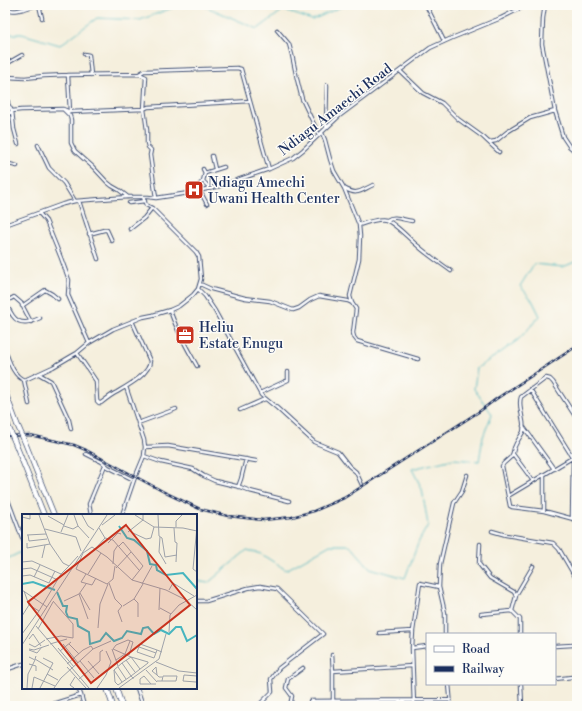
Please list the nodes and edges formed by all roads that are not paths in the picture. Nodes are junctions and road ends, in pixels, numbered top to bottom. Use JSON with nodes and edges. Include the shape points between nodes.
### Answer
{"nodes":[{"id":1,"x":38,"y":5,"type":"edge"},
{"id":2,"x":426,"y":5,"type":"edge"},
{"id":3,"x":527,"y":5,"type":"edge"},
{"id":4,"x":544,"y":5,"type":"edge"},
{"id":5,"x":5,"y":9,"type":"edge"},
{"id":6,"x":42,"y":18,"type":"dead end"},
{"id":7,"x":277,"y":30,"type":"dead end"},
{"id":8,"x":444,"y":41,"type":"junction"},
{"id":9,"x":84,"y":54,"type":"dead end"},
{"id":10,"x":22,"y":55,"type":"dead end"},
{"id":11,"x":400,"y":71,"type":"junction"},
{"id":12,"x":91,"y":74,"type":"junction"},
{"id":13,"x":139,"y":74,"type":"junction"},
{"id":14,"x":68,"y":75,"type":"junction"},
{"id":15,"x":7,"y":77,"type":"junction"},
{"id":16,"x":327,"y":86,"type":"dead end"},
{"id":17,"x":250,"y":101,"type":"junction"},
{"id":18,"x":63,"y":109,"type":"junction"},
{"id":19,"x":144,"y":109,"type":"junction"},
{"id":20,"x":555,"y":111,"type":"junction"},
{"id":21,"x":12,"y":112,"type":"junction"},
{"id":22,"x":70,"y":112,"type":"junction"},
{"id":23,"x":5,"y":117,"type":"edge"},
{"id":24,"x":326,"y":128,"type":"junction"},
{"id":25,"x":322,"y":132,"type":"junction"},
{"id":26,"x":319,"y":135,"type":"junction"},
{"id":27,"x":490,"y":142,"type":"junction"},
{"id":28,"x":18,"y":144,"type":"dead end"},
{"id":29,"x":38,"y":145,"type":"dead end"},
{"id":30,"x":499,"y":152,"type":"dead end"},
{"id":31,"x":577,"y":152,"type":"edge"},
{"id":32,"x":212,"y":156,"type":"dead end"},
{"id":33,"x":5,"y":162,"type":"edge"},
{"id":34,"x":17,"y":166,"type":"dead end"},
{"id":35,"x":224,"y":167,"type":"dead end"},
{"id":36,"x":203,"y":169,"type":"dead end"},
{"id":37,"x":215,"y":169,"type":"junction"},
{"id":38,"x":269,"y":169,"type":"junction"},
{"id":39,"x":205,"y":173,"type":"junction"},
{"id":40,"x":203,"y":181,"type":"junction"},
{"id":41,"x":373,"y":185,"type":"dead end"},
{"id":42,"x":344,"y":188,"type":"junction"},
{"id":43,"x":210,"y":189,"type":"junction"},
{"id":44,"x":200,"y":190,"type":"junction"},
{"id":45,"x":189,"y":193,"type":"junction"},
{"id":46,"x":128,"y":197,"type":"junction"},
{"id":47,"x":143,"y":197,"type":"junction"},
{"id":48,"x":156,"y":198,"type":"junction"},
{"id":49,"x":77,"y":201,"type":"junction"},
{"id":50,"x":144,"y":201,"type":"junction"},
{"id":51,"x":129,"y":203,"type":"dead end"},
{"id":52,"x":207,"y":204,"type":"dead end"},
{"id":53,"x":152,"y":208,"type":"junction"},
{"id":54,"x":39,"y":213,"type":"junction"},
{"id":55,"x":387,"y":220,"type":"junction"},
{"id":56,"x":412,"y":222,"type":"dead end"},
{"id":57,"x":5,"y":225,"type":"edge"},
{"id":58,"x":358,"y":225,"type":"junction"},
{"id":59,"x":130,"y":229,"type":"dead end"},
{"id":60,"x":89,"y":234,"type":"junction"},
{"id":61,"x":112,"y":242,"type":"dead end"},
{"id":62,"x":98,"y":259,"type":"dead end"},
{"id":63,"x":451,"y":271,"type":"dead end"},
{"id":64,"x":200,"y":284,"type":"junction"},
{"id":65,"x":198,"y":289,"type":"junction"},
{"id":66,"x":350,"y":296,"type":"junction"},
{"id":67,"x":58,"y":299,"type":"dead end"},
{"id":68,"x":345,"y":300,"type":"junction"},
{"id":69,"x":5,"y":302,"type":"edge"},
{"id":70,"x":352,"y":303,"type":"junction"},
{"id":71,"x":22,"y":306,"type":"junction"},
{"id":72,"x":170,"y":310,"type":"junction"},
{"id":73,"x":40,"y":318,"type":"dead end"},
{"id":74,"x":132,"y":321,"type":"junction"},
{"id":75,"x":30,"y":322,"type":"junction"},
{"id":76,"x":89,"y":343,"type":"junction"},
{"id":77,"x":5,"y":350,"type":"edge"},
{"id":78,"x":77,"y":353,"type":"junction"},
{"id":79,"x":418,"y":359,"type":"dead end"},
{"id":80,"x":198,"y":366,"type":"dead end"},
{"id":81,"x":288,"y":372,"type":"dead end"},
{"id":82,"x":38,"y":374,"type":"junction"},
{"id":83,"x":24,"y":380,"type":"junction"},
{"id":84,"x":126,"y":387,"type":"junction"},
{"id":85,"x":530,"y":389,"type":"junction"},
{"id":86,"x":5,"y":392,"type":"edge"},
{"id":87,"x":260,"y":393,"type":"junction"},
{"id":88,"x":266,"y":399,"type":"junction"},
{"id":89,"x":29,"y":404,"type":"dead end"},
{"id":90,"x":176,"y":410,"type":"dead end"},
{"id":91,"x":240,"y":410,"type":"dead end"},
{"id":92,"x":5,"y":417,"type":"edge"},
{"id":93,"x":577,"y":419,"type":"edge"},
{"id":94,"x":138,"y":423,"type":"junction"},
{"id":95,"x":523,"y":426,"type":"junction"},
{"id":96,"x":72,"y":429,"type":"dead end"},
{"id":97,"x":145,"y":447,"type":"junction"},
{"id":98,"x":86,"y":454,"type":"dead end"},
{"id":99,"x":513,"y":454,"type":"junction"},
{"id":100,"x":577,"y":455,"type":"edge"},
{"id":101,"x":144,"y":456,"type":"junction"},
{"id":102,"x":573,"y":458,"type":"junction"},
{"id":103,"x":246,"y":459,"type":"junction"},
{"id":104,"x":256,"y":461,"type":"dead end"},
{"id":105,"x":105,"y":465,"type":"junction"},
{"id":106,"x":554,"y":469,"type":"junction"},
{"id":107,"x":467,"y":475,"type":"dead end"},
{"id":108,"x":544,"y":475,"type":"junction"},
{"id":109,"x":134,"y":480,"type":"junction"},
{"id":110,"x":533,"y":481,"type":"junction"},
{"id":111,"x":362,"y":485,"type":"dead end"},
{"id":112,"x":238,"y":487,"type":"junction"},
{"id":113,"x":5,"y":492,"type":"edge"},
{"id":114,"x":508,"y":496,"type":"junction"},
{"id":115,"x":6,"y":499,"type":"edge"},
{"id":116,"x":289,"y":501,"type":"dead end"},
{"id":117,"x":544,"y":511,"type":"junction"},
{"id":118,"x":44,"y":514,"type":"edge"},
{"id":119,"x":54,"y":514,"type":"edge"},
{"id":120,"x":91,"y":514,"type":"edge"},
{"id":121,"x":122,"y":514,"type":"edge"},
{"id":122,"x":572,"y":518,"type":"junction"},
{"id":123,"x":577,"y":520,"type":"edge"},
{"id":124,"x":492,"y":531,"type":"dead end"},
{"id":125,"x":22,"y":537,"type":"edge"},
{"id":126,"x":480,"y":544,"type":"dead end"},
{"id":127,"x":533,"y":566,"type":"dead end"},
{"id":128,"x":577,"y":580,"type":"edge"},
{"id":129,"x":439,"y":587,"type":"junction"},
{"id":130,"x":516,"y":596,"type":"junction"},
{"id":131,"x":197,"y":601,"type":"edge"},
{"id":132,"x":512,"y":611,"type":"junction"},
{"id":133,"x":481,"y":614,"type":"dead end"},
{"id":134,"x":412,"y":631,"type":"junction"},
{"id":135,"x":379,"y":633,"type":"dead end"},
{"id":136,"x":445,"y":633,"type":"edge"},
{"id":137,"x":520,"y":633,"type":"edge"},
{"id":138,"x":573,"y":645,"type":"dead end"},
{"id":139,"x":426,"y":646,"type":"edge"},
{"id":140,"x":556,"y":646,"type":"edge"},
{"id":141,"x":412,"y":648,"type":"junction"},
{"id":142,"x":332,"y":655,"type":"dead end"},
{"id":143,"x":22,"y":664,"type":"edge"},
{"id":144,"x":412,"y":666,"type":"junction"},
{"id":145,"x":303,"y":668,"type":"dead end"},
{"id":146,"x":5,"y":670,"type":"edge"},
{"id":147,"x":333,"y":671,"type":"junction"},
{"id":148,"x":572,"y":677,"type":"dead end"},
{"id":149,"x":556,"y":679,"type":"edge"},
{"id":150,"x":449,"y":685,"type":"edge"},
{"id":151,"x":521,"y":685,"type":"edge"},
{"id":152,"x":78,"y":689,"type":"edge"},
{"id":153,"x":107,"y":689,"type":"edge"},
{"id":154,"x":116,"y":689,"type":"edge"},
{"id":155,"x":136,"y":689,"type":"edge"},
{"id":156,"x":80,"y":695,"type":"junction"},
{"id":157,"x":333,"y":700,"type":"junction"},
{"id":158,"x":414,"y":700,"type":"junction"},
{"id":159,"x":450,"y":700,"type":"junction"},
{"id":160,"x":310,"y":701,"type":"dead end"},
{"id":161,"x":46,"y":706,"type":"edge"},
{"id":162,"x":84,"y":706,"type":"edge"},
{"id":163,"x":113,"y":706,"type":"edge"},
{"id":164,"x":122,"y":706,"type":"edge"},
{"id":165,"x":143,"y":706,"type":"edge"},
{"id":166,"x":258,"y":706,"type":"edge"},
{"id":167,"x":290,"y":706,"type":"edge"},
{"id":168,"x":334,"y":706,"type":"edge"},
{"id":169,"x":414,"y":706,"type":"edge"},
{"id":170,"x":451,"y":706,"type":"edge"},
{"id":171,"x":522,"y":706,"type":"edge"}],
"edges":[{"from":1,"to":5,"type":"street","via":[[14,11]]},
{"from":1,"to":6,"type":"street"},
{"from":2,"to":8,"type":"street"},
{"from":3,"to":8,"type":"street","name":"Ndiagu Amaechi Road"},
{"from":4,"to":20,"type":"street","via":[[542,44]]},
{"from":7,"to":26,"type":"street","via":[[289,44],[302,99]]},
{"from":8,"to":11,"type":"street","name":"Ndiagu Amaechi Road","via":[[420,54]]},
{"from":9,"to":12,"type":"street","via":[[89,55]]},
{"from":10,"to":15,"type":"street","via":[[8,63]]},
{"from":11,"to":24,"type":"street","name":"Ndiagu Amaechi Road"},
{"from":11,"to":27,"type":"street","via":[[423,93],[442,103],[458,119]]},
{"from":12,"to":13,"type":"street"},
{"from":12,"to":14,"type":"street"},
{"from":13,"to":17,"type":"street","via":[[144,71],[237,68],[241,69]]},
{"from":13,"to":19,"type":"street","via":[[146,77]]},
{"from":14,"to":15,"type":"street"},
{"from":14,"to":22,"type":"street"},
{"from":15,"to":21,"type":"street","via":[[8,104]]},
{"from":16,"to":24,"type":"street"},
{"from":17,"to":19,"type":"street"},
{"from":17,"to":38,"type":"street"},
{"from":18,"to":21,"type":"street"},
{"from":18,"to":22,"type":"street"},
{"from":18,"to":46,"type":"street","via":[[70,116],[75,151],[107,182]]},
{"from":19,"to":22,"type":"street"},
{"from":19,"to":48,"type":"street"},
{"from":20,"to":27,"type":"street","via":[[530,118],[496,141]]},
{"from":20,"to":31,"type":"street","via":[[563,137]]},
{"from":21,"to":23,"type":"street"},
{"from":21,"to":28,"type":"street"},
{"from":24,"to":25,"type":"street","name":"Ndiagu Amaechi Road"},
{"from":25,"to":26,"type":"street","name":"Ndiagu Amaechi Road"},
{"from":25,"to":42,"type":"street","via":[[334,171]]},
{"from":26,"to":38,"type":"street","name":"Ndiagu Amaechi Road","via":[[293,158]]},
{"from":27,"to":30,"type":"street"},
{"from":29,"to":49,"type":"street","via":[[49,168]]},
{"from":32,"to":37,"type":"street"},
{"from":33,"to":34,"type":"street"},
{"from":35,"to":37,"type":"street"},
{"from":36,"to":39,"type":"street"},
{"from":37,"to":39,"type":"street"},
{"from":38,"to":43,"type":"street","name":"Ndiagu Amaechi Road"},
{"from":39,"to":40,"type":"street"},
{"from":40,"to":43,"type":"street"},
{"from":40,"to":45,"type":"street"},
{"from":41,"to":42,"type":"street","via":[[356,193]]},
{"from":42,"to":58,"type":"street"},
{"from":43,"to":44,"type":"street","name":"Ndiagu Amaechi Road"},
{"from":44,"to":45,"type":"street","name":"Ndiagu Amaechi Road"},
{"from":44,"to":52,"type":"street"},
{"from":45,"to":48,"type":"street","name":"Ndiagu Amaechi Road"},
{"from":46,"to":47,"type":"street","name":"Ndiagu Amaechi Road"},
{"from":46,"to":49,"type":"street","name":"Ndiagu Amaechi Road"},
{"from":47,"to":48,"type":"street","name":"Ndiagu Amaechi Road"},
{"from":47,"to":50,"type":"street"},
{"from":49,"to":54,"type":"street","name":"Ndiagu Amaechi Road"},
{"from":49,"to":60,"type":"street"},
{"from":50,"to":51,"type":"street"},
{"from":50,"to":53,"type":"street"},
{"from":53,"to":59,"type":"street"},
{"from":53,"to":64,"type":"street","via":[[196,252],[201,272]]},
{"from":54,"to":57,"type":"street","name":"Ndiagu Amaechi Road"},
{"from":54,"to":76,"type":"street","via":[[53,236],[69,280],[68,295]]},
{"from":55,"to":56,"type":"street","via":[[395,217]]},
{"from":55,"to":58,"type":"street"},
{"from":55,"to":63,"type":"street"},
{"from":58,"to":66,"type":"street","via":[[359,259]]},
{"from":60,"to":61,"type":"street","via":[[107,230]]},
{"from":60,"to":62,"type":"street"},
{"from":64,"to":65,"type":"street"},
{"from":64,"to":68,"type":"street","via":[[245,298],[270,301],[293,310],[319,296]]},
{"from":65,"to":72,"type":"street","via":[[180,306]]},
{"from":65,"to":87,"type":"street","via":[[215,311]]},
{"from":66,"to":68,"type":"street"},
{"from":66,"to":70,"type":"street"},
{"from":67,"to":71,"type":"street","via":[[45,290]]},
{"from":68,"to":70,"type":"street"},
{"from":69,"to":71,"type":"street","via":[[14,297]]},
{"from":69,"to":75,"type":"street","via":[[14,317],[21,322]]},
{"from":70,"to":79,"type":"street","via":[[356,309],[353,333],[357,341]]},
{"from":71,"to":75,"type":"street"},
{"from":72,"to":74,"type":"street"},
{"from":72,"to":80,"type":"street"},
{"from":73,"to":75,"type":"street"},
{"from":74,"to":76,"type":"street"},
{"from":74,"to":84,"type":"street","via":[[150,364],[146,372]]},
{"from":76,"to":78,"type":"street"},
{"from":77,"to":83,"type":"street","via":[[14,371]]},
{"from":78,"to":82,"type":"street"},
{"from":78,"to":84,"type":"street","via":[[96,381],[99,403]]},
{"from":81,"to":87,"type":"street","via":[[288,380]]},
{"from":82,"to":83,"type":"street"},
{"from":82,"to":96,"type":"street","via":[[51,381]]},
{"from":83,"to":89,"type":"street"},
{"from":84,"to":94,"type":"street"},
{"from":85,"to":93,"type":"street","via":[[546,378],[550,379]]},
{"from":85,"to":95,"type":"street","via":[[519,401]]},
{"from":85,"to":102,"type":"street"},
{"from":86,"to":119,"type":"highway","bridge":true},
{"from":87,"to":88,"type":"street"},
{"from":88,"to":91,"type":"street"},
{"from":88,"to":111,"type":"street","via":[[314,442],[338,452],[356,472]]},
{"from":90,"to":94,"type":"street"},
{"from":92,"to":118,"type":"highway","bridge":true},
{"from":94,"to":97,"type":"street"},
{"from":95,"to":99,"type":"street","via":[[523,432]]},
{"from":95,"to":106,"type":"street"},
{"from":97,"to":101,"type":"street"},
{"from":97,"to":103,"type":"street","via":[[168,446]]},
{"from":98,"to":105,"type":"street"},
{"from":99,"to":110,"type":"street"},
{"from":99,"to":114,"type":"street","via":[[502,466]]},
{"from":100,"to":102,"type":"street"},
{"from":101,"to":109,"type":"street"},
{"from":101,"to":112,"type":"street","via":[[193,469],[215,481]]},
{"from":102,"to":106,"type":"street"},
{"from":102,"to":122,"type":"street"},
{"from":103,"to":104,"type":"street"},
{"from":103,"to":112,"type":"street"},
{"from":105,"to":109,"type":"street"},
{"from":105,"to":120,"type":"street","via":[[89,504]]},
{"from":106,"to":108,"type":"street"},
{"from":107,"to":129,"type":"street","via":[[462,491],[454,503],[440,564]]},
{"from":108,"to":110,"type":"street"},
{"from":108,"to":117,"type":"street"},
{"from":109,"to":121,"type":"street"},
{"from":110,"to":114,"type":"street"},
{"from":112,"to":116,"type":"street"},
{"from":113,"to":115,"type":"street"},
{"from":114,"to":117,"type":"street","via":[[512,507]]},
{"from":115,"to":125,"type":"street"},
{"from":117,"to":122,"type":"street"},
{"from":122,"to":123,"type":"street"},
{"from":124,"to":128,"type":"street","via":[[553,543]]},
{"from":126,"to":130,"type":"street","via":[[479,564],[490,578],[514,592]]},
{"from":127,"to":130,"type":"street"},
{"from":129,"to":134,"type":"street","via":[[420,583]]},
{"from":129,"to":136,"type":"street","via":[[445,613]]},
{"from":130,"to":132,"type":"street"},
{"from":131,"to":166,"type":"street","via":[[260,586],[277,589],[323,634],[279,668],[271,679],[272,692]]},
{"from":132,"to":133,"type":"street"},
{"from":132,"to":137,"type":"street","via":[[520,619]]},
{"from":134,"to":135,"type":"street"},
{"from":134,"to":141,"type":"street"},
{"from":138,"to":140,"type":"street"},
{"from":139,"to":141,"type":"street"},
{"from":141,"to":144,"type":"street"},
{"from":142,"to":147,"type":"street"},
{"from":143,"to":146,"type":"street"},
{"from":144,"to":147,"type":"street"},
{"from":144,"to":158,"type":"street"},
{"from":145,"to":167,"type":"street","via":[[288,678],[286,688],[292,696]]},
{"from":147,"to":157,"type":"street"},
{"from":148,"to":149,"type":"street"},
{"from":150,"to":159,"type":"street"},
{"from":151,"to":171,"type":"street"},
{"from":152,"to":156,"type":"street"},
{"from":153,"to":163,"type":"highway"},
{"from":154,"to":164,"type":"highway"},
{"from":155,"to":165,"type":"street"},
{"from":156,"to":161,"type":"street"},
{"from":156,"to":162,"type":"street"},
{"from":157,"to":158,"type":"street"},
{"from":157,"to":160,"type":"street"},
{"from":157,"to":168,"type":"street"},
{"from":158,"to":159,"type":"street"},
{"from":158,"to":169,"type":"street"},
{"from":159,"to":170,"type":"street"}]}
